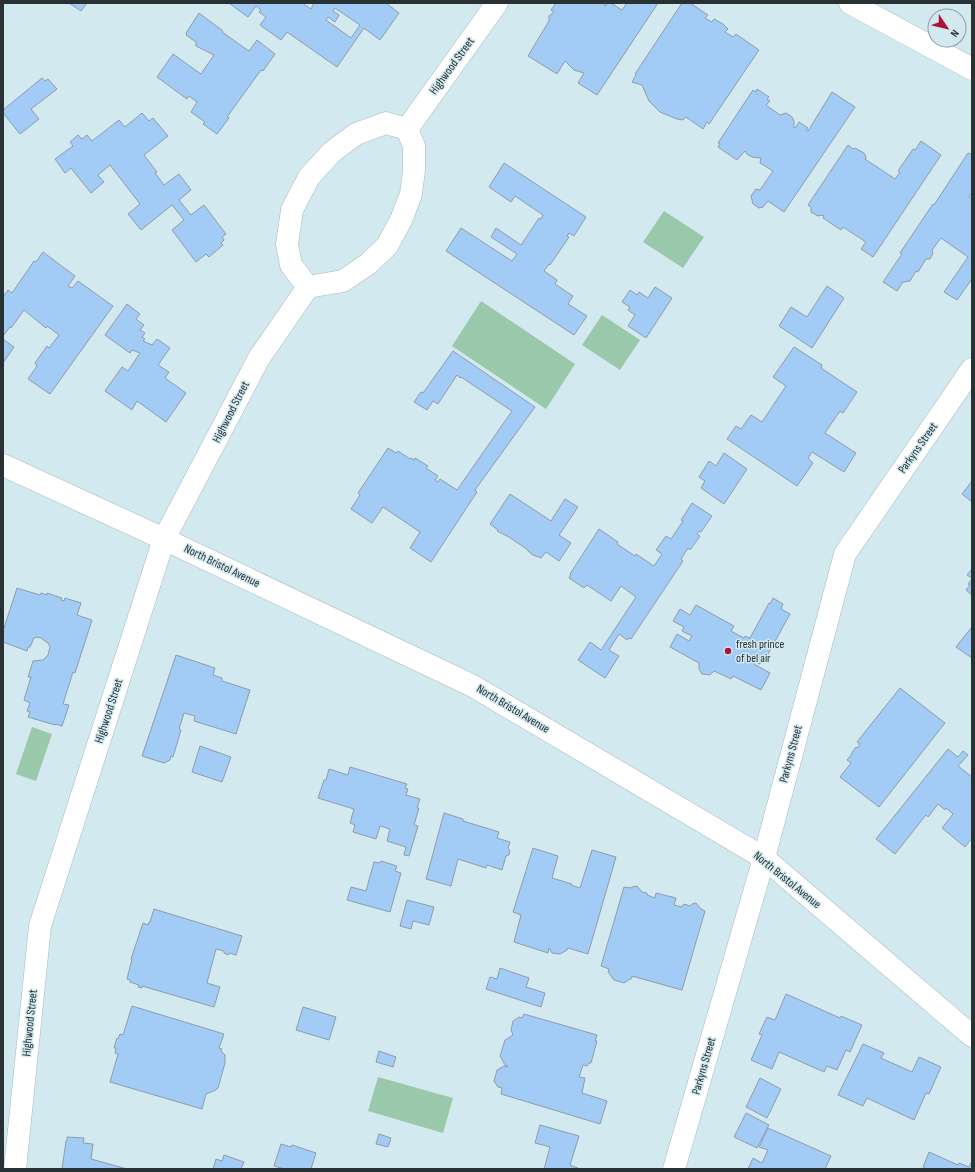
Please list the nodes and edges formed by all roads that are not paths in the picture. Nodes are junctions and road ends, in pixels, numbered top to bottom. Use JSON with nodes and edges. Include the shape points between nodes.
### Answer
{"nodes":[{"id":1,"x":497,"y":3,"type":"edge"},
{"id":2,"x":850,"y":3,"type":"edge"},
{"id":3,"x":972,"y":68,"type":"edge"},
{"id":4,"x":407,"y":129,"type":"junction"},
{"id":5,"x":308,"y":287,"type":"junction"},
{"id":6,"x":972,"y":369,"type":"edge"},
{"id":7,"x":3,"y":465,"type":"edge"},
{"id":8,"x":164,"y":539,"type":"junction"},
{"id":9,"x":764,"y":858,"type":"junction"},
{"id":10,"x":972,"y":1036,"type":"edge"},
{"id":11,"x":15,"y":1169,"type":"edge"},
{"id":12,"x":674,"y":1169,"type":"edge"}],
"edges":[{"from":1,"to":4,"type":"street","name":"Highwood Street"},
{"from":2,"to":3,"type":"street"},
{"from":4,"to":5,"type":"street","via":[[414,146],[411,194],[387,246],[368,264],[343,281]]},
{"from":4,"to":5,"type":"street","via":[[386,123],[356,134],[332,152],[310,177],[292,210],[288,244],[292,265]]},
{"from":5,"to":8,"type":"street","name":"Highwood Street","via":[[259,358]]},
{"from":6,"to":9,"type":"street","name":"Parkyns Street","via":[[845,554]]},
{"from":7,"to":8,"type":"street","name":"North Bristol Avenue"},
{"from":8,"to":9,"type":"street","name":"North Bristol Avenue","via":[[473,686]]},
{"from":8,"to":11,"type":"street","name":"Highwood Street","via":[[40,926]]},
{"from":9,"to":10,"type":"street","name":"North Bristol Avenue"},
{"from":9,"to":12,"type":"street","name":"Parkyns Street"}]}
